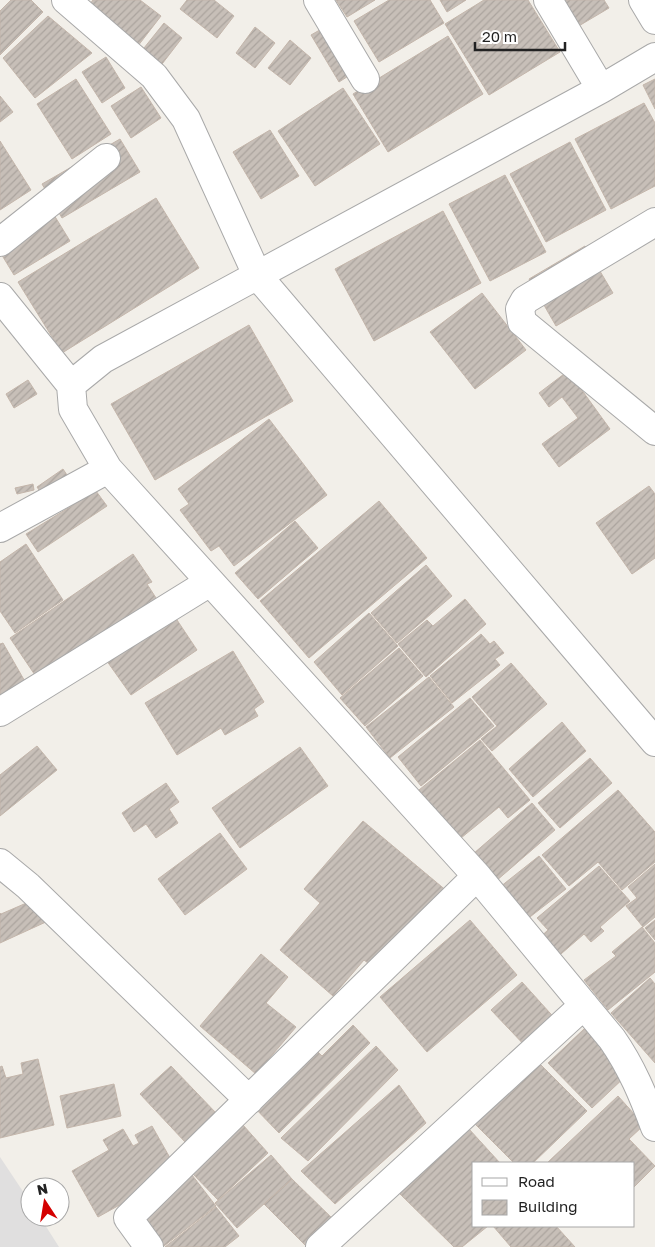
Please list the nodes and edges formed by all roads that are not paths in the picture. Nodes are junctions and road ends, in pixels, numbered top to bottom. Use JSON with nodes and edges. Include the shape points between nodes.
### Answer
{"nodes":[{"id":1,"x":66,"y":0,"type":"edge"},
{"id":2,"x":318,"y":0,"type":"edge"},
{"id":3,"x":548,"y":0,"type":"edge"},
{"id":4,"x":643,"y":0,"type":"edge"},
{"id":5,"x":655,"y":20,"type":"edge"},
{"id":6,"x":655,"y":57,"type":"edge"},
{"id":7,"x":366,"y":78,"type":"dead end"},
{"id":8,"x":601,"y":89,"type":"junction"},
{"id":9,"x":106,"y":158,"type":"dead end"},
{"id":10,"x":655,"y":222,"type":"edge"},
{"id":11,"x":0,"y":242,"type":"edge"},
{"id":12,"x":257,"y":275,"type":"junction"},
{"id":13,"x":0,"y":297,"type":"edge"},
{"id":14,"x":71,"y":385,"type":"junction"},
{"id":15,"x":655,"y":431,"type":"edge"},
{"id":16,"x":108,"y":469,"type":"junction"},
{"id":17,"x":0,"y":528,"type":"edge"},
{"id":18,"x":210,"y":582,"type":"junction"},
{"id":19,"x":0,"y":712,"type":"edge"},
{"id":20,"x":655,"y":742,"type":"edge"},
{"id":21,"x":0,"y":863,"type":"edge"},
{"id":22,"x":477,"y":876,"type":"junction"},
{"id":23,"x":584,"y":1005,"type":"junction"},
{"id":24,"x":650,"y":1095,"type":"edge"},
{"id":25,"x":249,"y":1100,"type":"junction"},
{"id":26,"x":655,"y":1127,"type":"edge"},
{"id":27,"x":149,"y":1247,"type":"edge"},
{"id":28,"x":320,"y":1247,"type":"edge"}],
"edges":[{"from":1,"to":12,"type":"street","via":[[154,76],[186,119]]},
{"from":2,"to":7,"type":"street"},
{"from":3,"to":8,"type":"street"},
{"from":4,"to":5,"type":"street"},
{"from":6,"to":8,"type":"street"},
{"from":8,"to":12,"type":"street"},
{"from":9,"to":11,"type":"street"},
{"from":10,"to":15,"type":"street","via":[[525,300],[520,309],[522,322]]},
{"from":12,"to":14,"type":"street","via":[[103,359]]},
{"from":12,"to":20,"type":"street"},
{"from":13,"to":14,"type":"street"},
{"from":14,"to":16,"type":"street","via":[[73,409]]},
{"from":16,"to":17,"type":"street"},
{"from":16,"to":18,"type":"street"},
{"from":18,"to":19,"type":"street"},
{"from":18,"to":22,"type":"street"},
{"from":21,"to":25,"type":"street","via":[[28,886]]},
{"from":22,"to":23,"type":"street"},
{"from":22,"to":25,"type":"street"},
{"from":23,"to":24,"type":"street"},
{"from":23,"to":28,"type":"street"},
{"from":24,"to":26,"type":"street"},
{"from":25,"to":27,"type":"street","via":[[128,1218]]}]}
